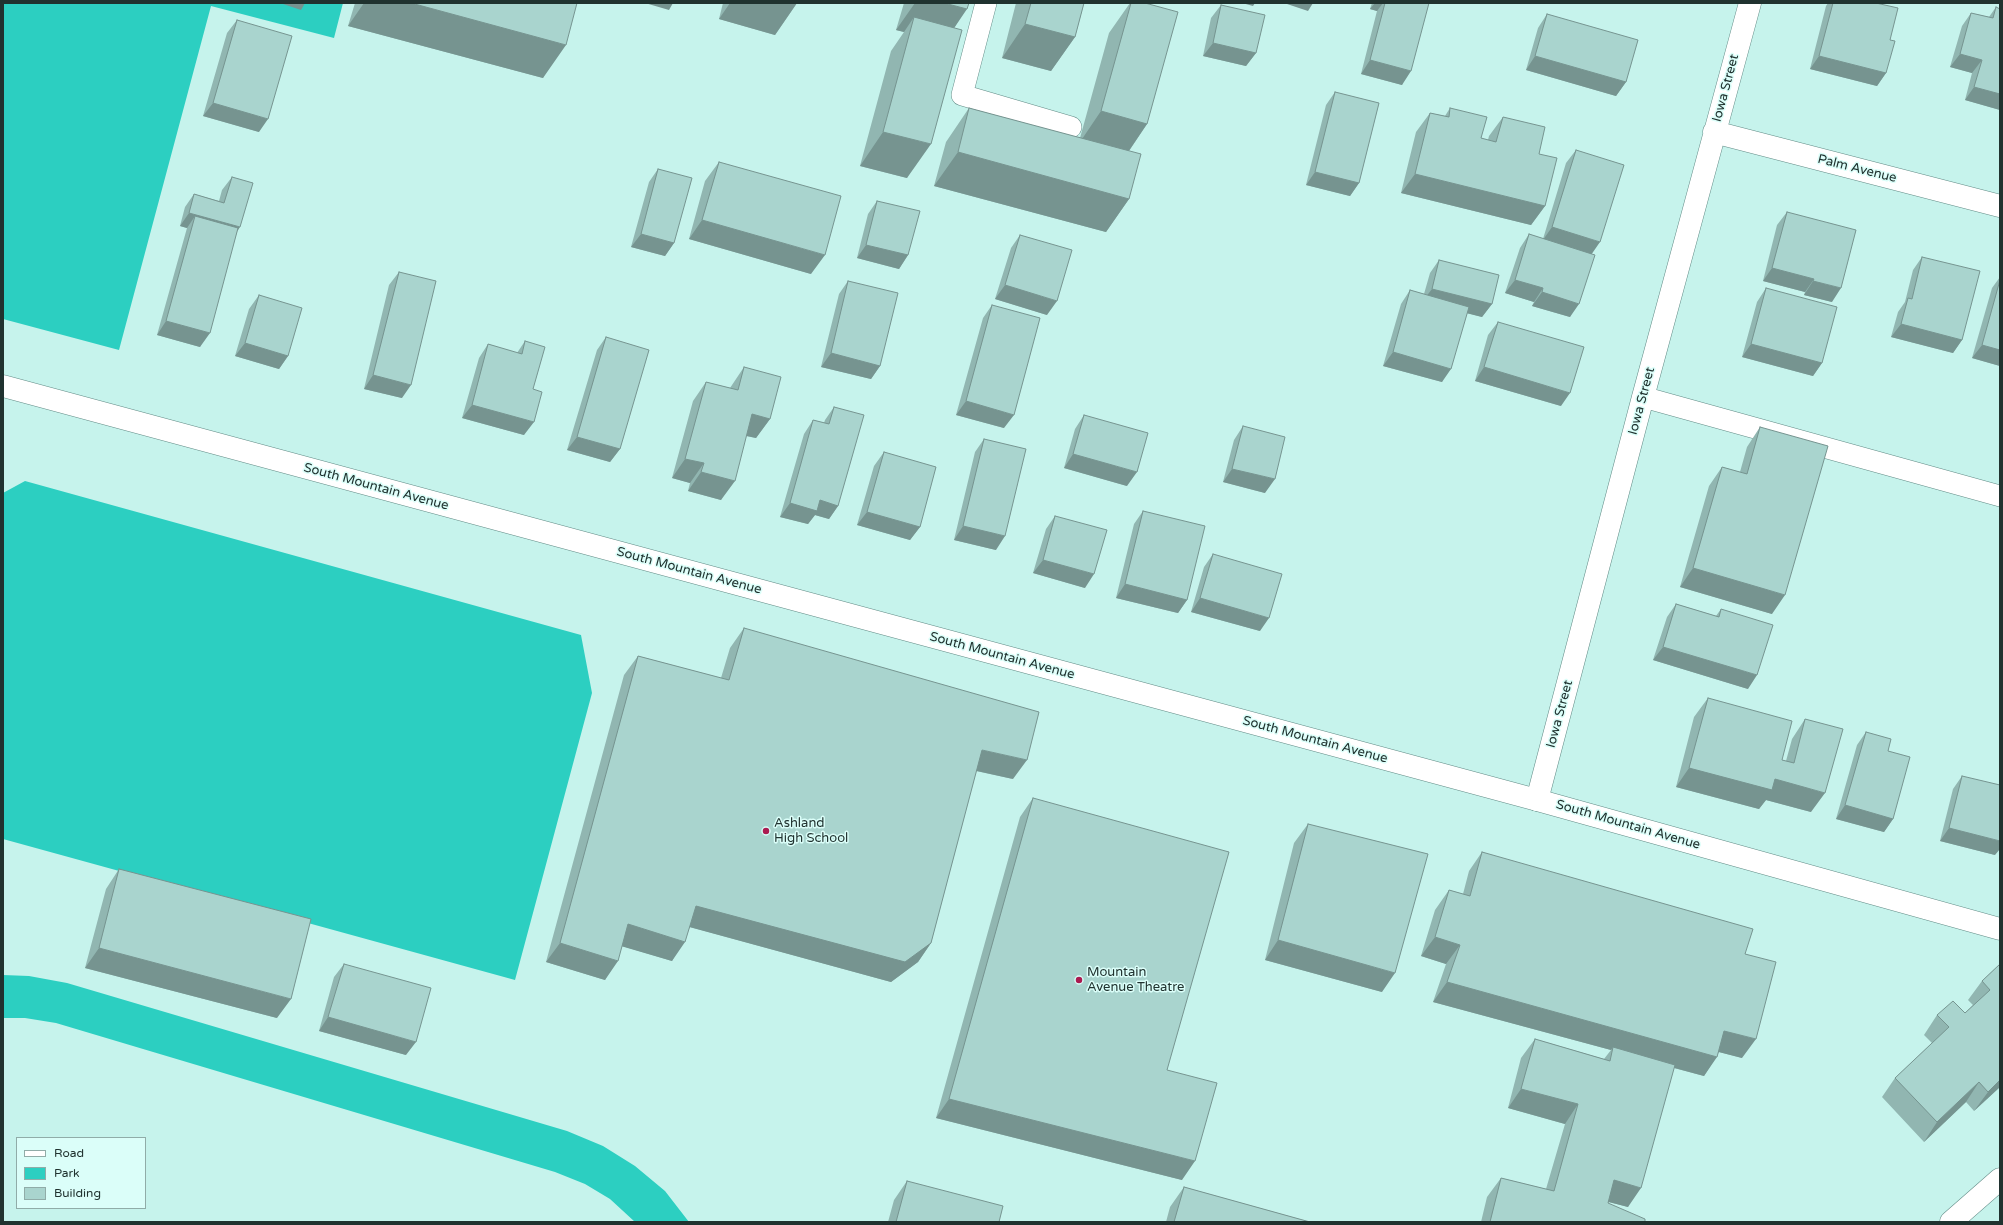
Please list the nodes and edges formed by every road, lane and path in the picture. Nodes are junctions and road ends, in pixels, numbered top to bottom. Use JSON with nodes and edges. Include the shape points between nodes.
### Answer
{"nodes":[{"id":1,"x":986,"y":3,"type":"edge"},
{"id":2,"x":1750,"y":3,"type":"edge"},
{"id":3,"x":1071,"y":127,"type":"dead end"},
{"id":4,"x":1714,"y":132,"type":"junction"},
{"id":5,"x":2000,"y":206,"type":"edge"},
{"id":6,"x":3,"y":386,"type":"edge"},
{"id":7,"x":1643,"y":397,"type":"junction"},
{"id":8,"x":2000,"y":496,"type":"edge"},
{"id":9,"x":1538,"y":800,"type":"junction"},
{"id":10,"x":2000,"y":929,"type":"edge"},
{"id":11,"x":2000,"y":1179,"type":"edge"},
{"id":12,"x":1951,"y":1222,"type":"edge"}],
"edges":[{"from":1,"to":3,"type":"lane","via":[[962,95]]},
{"from":2,"to":4,"type":"street","name":"Iowa Street"},
{"from":4,"to":5,"type":"street","name":"Palm Avenue"},
{"from":4,"to":7,"type":"street","name":"Iowa Street"},
{"from":6,"to":9,"type":"street","name":"South Mountain Avenue"},
{"from":7,"to":8,"type":"lane"},
{"from":7,"to":9,"type":"street","name":"Iowa Street"},
{"from":9,"to":10,"type":"street","name":"South Mountain Avenue"},
{"from":11,"to":12,"type":"street"}]}
